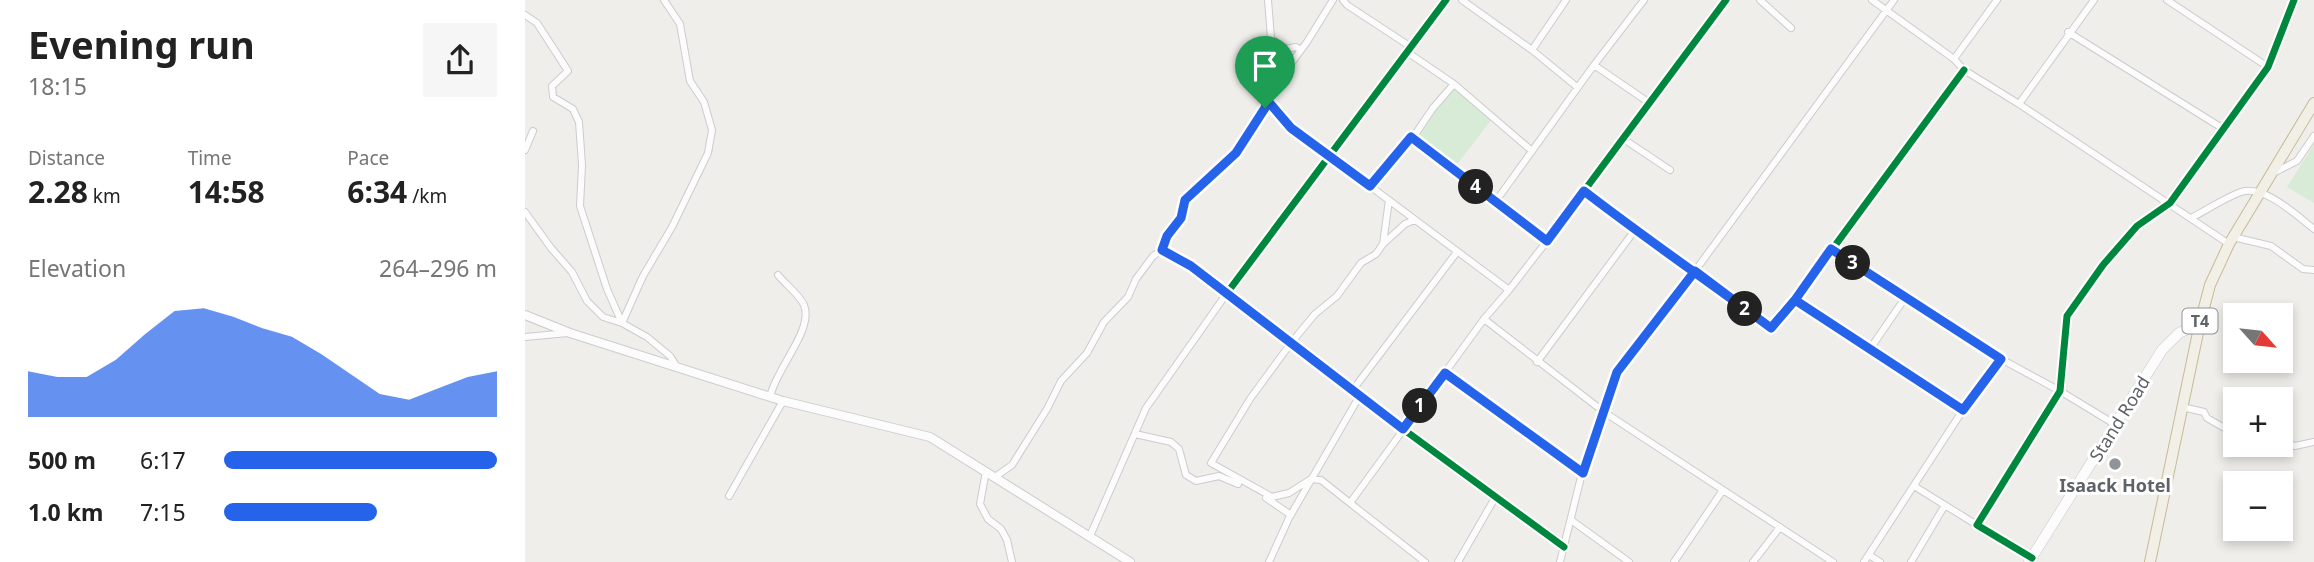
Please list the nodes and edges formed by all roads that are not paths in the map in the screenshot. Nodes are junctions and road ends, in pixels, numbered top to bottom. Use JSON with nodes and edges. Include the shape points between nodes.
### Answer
{"nodes":[{"id":1,"x":664,"y":0,"type":"edge"},
{"id":2,"x":1268,"y":0,"type":"edge"},
{"id":3,"x":1446,"y":0,"type":"edge"},
{"id":4,"x":1462,"y":0,"type":"edge"},
{"id":5,"x":1566,"y":0,"type":"edge"},
{"id":6,"x":1644,"y":0,"type":"edge"},
{"id":7,"x":1726,"y":0,"type":"edge"},
{"id":8,"x":1760,"y":0,"type":"edge"},
{"id":9,"x":1872,"y":0,"type":"edge"},
{"id":10,"x":1894,"y":0,"type":"edge"},
{"id":11,"x":1997,"y":0,"type":"edge"},
{"id":12,"x":2094,"y":0,"type":"edge"},
{"id":13,"x":2167,"y":0,"type":"edge"},
{"id":14,"x":2294,"y":0,"type":"edge"},
{"id":15,"x":1345,"y":2,"type":"edge"},
{"id":16,"x":1332,"y":3,"type":"edge"},
{"id":17,"x":1886,"y":10,"type":"junction"},
{"id":18,"x":525,"y":15,"type":"edge"},
{"id":19,"x":1791,"y":28,"type":"dead end"},
{"id":20,"x":2068,"y":32,"type":"junction"},
{"id":21,"x":1273,"y":40,"type":"junction"},
{"id":22,"x":1409,"y":49,"type":"junction"},
{"id":23,"x":1301,"y":50,"type":"junction"},
{"id":24,"x":1531,"y":51,"type":"junction"},
{"id":25,"x":1954,"y":59,"type":"junction"},
{"id":26,"x":1594,"y":65,"type":"junction"},
{"id":27,"x":2268,"y":66,"type":"junction"},
{"id":28,"x":1964,"y":70,"type":"junction"},
{"id":29,"x":1454,"y":84,"type":"junction"},
{"id":30,"x":1577,"y":87,"type":"junction"},
{"id":31,"x":1269,"y":97,"type":"junction"},
{"id":32,"x":1648,"y":102,"type":"junction"},
{"id":33,"x":2314,"y":103,"type":"edge"},
{"id":34,"x":2019,"y":104,"type":"junction"},
{"id":35,"x":2222,"y":128,"type":"junction"},
{"id":36,"x":533,"y":131,"type":"dead end"},
{"id":37,"x":2314,"y":136,"type":"edge"},
{"id":38,"x":1412,"y":138,"type":"junction"},
{"id":39,"x":1622,"y":138,"type":"junction"},
{"id":40,"x":525,"y":150,"type":"edge"},
{"id":41,"x":1532,"y":150,"type":"junction"},
{"id":42,"x":1329,"y":156,"type":"junction"},
{"id":43,"x":1670,"y":170,"type":"dead end"},
{"id":44,"x":2270,"y":175,"type":"junction"},
{"id":45,"x":1370,"y":186,"type":"junction"},
{"id":46,"x":1584,"y":191,"type":"junction"},
{"id":47,"x":2259,"y":193,"type":"junction"},
{"id":48,"x":1388,"y":200,"type":"junction"},
{"id":49,"x":1496,"y":201,"type":"junction"},
{"id":50,"x":2170,"y":203,"type":"junction"},
{"id":51,"x":525,"y":212,"type":"edge"},
{"id":52,"x":2191,"y":218,"type":"junction"},
{"id":53,"x":1414,"y":219,"type":"junction"},
{"id":54,"x":2314,"y":229,"type":"edge"},
{"id":55,"x":1635,"y":230,"type":"junction"},
{"id":56,"x":1547,"y":241,"type":"junction"},
{"id":57,"x":2231,"y":241,"type":"junction"},
{"id":58,"x":1383,"y":244,"type":"junction"},
{"id":59,"x":1831,"y":249,"type":"junction"},
{"id":60,"x":1162,"y":250,"type":"junction"},
{"id":61,"x":1457,"y":252,"type":"junction"},
{"id":62,"x":2314,"y":270,"type":"edge"},
{"id":63,"x":1695,"y":271,"type":"junction"},
{"id":64,"x":778,"y":275,"type":"dead end"},
{"id":65,"x":1509,"y":290,"type":"junction"},
{"id":66,"x":1227,"y":293,"type":"junction"},
{"id":67,"x":1905,"y":298,"type":"junction"},
{"id":68,"x":1795,"y":300,"type":"junction"},
{"id":69,"x":525,"y":315,"type":"edge"},
{"id":70,"x":1484,"y":319,"type":"junction"},
{"id":71,"x":622,"y":323,"type":"junction"},
{"id":72,"x":2200,"y":323,"type":"junction"},
{"id":73,"x":570,"y":333,"type":"junction"},
{"id":74,"x":525,"y":337,"type":"edge"},
{"id":75,"x":1291,"y":343,"type":"junction"},
{"id":76,"x":1870,"y":349,"type":"junction"},
{"id":77,"x":2001,"y":359,"type":"junction"},
{"id":78,"x":1537,"y":362,"type":"junction"},
{"id":79,"x":677,"y":367,"type":"junction"},
{"id":80,"x":1445,"y":373,"type":"junction"},
{"id":81,"x":1352,"y":391,"type":"junction"},
{"id":82,"x":2060,"y":391,"type":"junction"},
{"id":83,"x":770,"y":397,"type":"junction"},
{"id":84,"x":1359,"y":397,"type":"junction"},
{"id":85,"x":783,"y":401,"type":"junction"},
{"id":86,"x":2182,"y":407,"type":"junction"},
{"id":87,"x":1963,"y":410,"type":"junction"},
{"id":88,"x":1604,"y":412,"type":"junction"},
{"id":89,"x":2116,"y":425,"type":"junction"},
{"id":90,"x":2223,"y":427,"type":"edge"},
{"id":91,"x":1403,"y":429,"type":"junction"},
{"id":92,"x":1135,"y":434,"type":"junction"},
{"id":93,"x":2314,"y":442,"type":"edge"},
{"id":94,"x":2293,"y":445,"type":"edge"},
{"id":95,"x":986,"y":471,"type":"junction"},
{"id":96,"x":1583,"y":473,"type":"junction"},
{"id":97,"x":995,"y":477,"type":"junction"},
{"id":98,"x":1311,"y":480,"type":"junction"},
{"id":99,"x":1914,"y":486,"type":"junction"},
{"id":100,"x":1723,"y":490,"type":"junction"},
{"id":101,"x":729,"y":496,"type":"dead end"},
{"id":102,"x":1496,"y":496,"type":"junction"},
{"id":103,"x":1350,"y":503,"type":"junction"},
{"id":104,"x":1945,"y":505,"type":"junction"},
{"id":105,"x":1291,"y":515,"type":"junction"},
{"id":106,"x":1571,"y":520,"type":"junction"},
{"id":107,"x":1977,"y":525,"type":"junction"},
{"id":108,"x":1780,"y":527,"type":"junction"},
{"id":109,"x":1090,"y":536,"type":"junction"},
{"id":110,"x":1564,"y":547,"type":"junction"},
{"id":111,"x":1866,"y":559,"type":"edge"},
{"id":112,"x":2030,"y":560,"type":"edge"},
{"id":113,"x":1012,"y":562,"type":"edge"},
{"id":114,"x":1130,"y":562,"type":"edge"},
{"id":115,"x":1269,"y":562,"type":"edge"},
{"id":116,"x":1425,"y":562,"type":"edge"},
{"id":117,"x":1458,"y":562,"type":"edge"},
{"id":118,"x":1560,"y":562,"type":"edge"},
{"id":119,"x":1629,"y":562,"type":"edge"},
{"id":120,"x":1674,"y":562,"type":"edge"},
{"id":121,"x":1753,"y":562,"type":"edge"},
{"id":122,"x":1833,"y":562,"type":"edge"},
{"id":123,"x":1880,"y":562,"type":"edge"},
{"id":124,"x":1911,"y":562,"type":"edge"},
{"id":125,"x":2150,"y":562,"type":"edge"}],
"edges":[{"from":1,"to":71,"type":"street","via":[[680,24],[690,80],[704,102],[712,130],[708,153]]},
{"from":2,"to":21,"type":"street"},
{"from":3,"to":22,"type":"street"},
{"from":4,"to":24,"type":"street"},
{"from":5,"to":24,"type":"street"},
{"from":6,"to":26,"type":"street"},
{"from":7,"to":32,"type":"street"},
{"from":8,"to":19,"type":"street"},
{"from":9,"to":17,"type":"street"},
{"from":10,"to":17,"type":"street"},
{"from":11,"to":25,"type":"street"},
{"from":12,"to":20,"type":"street"},
{"from":13,"to":27,"type":"street"},
{"from":14,"to":27,"type":"street"},
{"from":15,"to":16,"type":"street"},
{"from":15,"to":22,"type":"street"},
{"from":16,"to":23,"type":"street"},
{"from":17,"to":25,"type":"street"},
{"from":17,"to":63,"type":"street"},
{"from":18,"to":71,"type":"street","via":[[537,23],[568,71],[552,86],[553,97],[573,109],[579,122],[580,206]]},
{"from":20,"to":34,"type":"street"},
{"from":20,"to":35,"type":"street"},
{"from":21,"to":23,"type":"street","via":[[1286,49]]},
{"from":21,"to":31,"type":"street"},
{"from":22,"to":29,"type":"street"},
{"from":22,"to":42,"type":"street"},
{"from":23,"to":31,"type":"street"},
{"from":24,"to":30,"type":"street"},
{"from":25,"to":28,"type":"street"},
{"from":26,"to":30,"type":"street"},
{"from":26,"to":32,"type":"street"},
{"from":27,"to":35,"type":"street"},
{"from":28,"to":34,"type":"street"},
{"from":28,"to":59,"type":"street"},
{"from":29,"to":38,"type":"street"},
{"from":29,"to":41,"type":"street"},
{"from":30,"to":41,"type":"street"},
{"from":31,"to":42,"type":"street","via":[[1291,128]]},
{"from":31,"to":60,"type":"street","via":[[1261,118],[1236,153],[1185,200],[1181,218]]},
{"from":32,"to":39,"type":"street"},
{"from":33,"to":44,"type":"highway","number":"T4"},
{"from":34,"to":50,"type":"street"},
{"from":35,"to":50,"type":"street"},
{"from":36,"to":40,"type":"street"},
{"from":37,"to":44,"type":"street","via":[[2297,161]]},
{"from":38,"to":45,"type":"street"},
{"from":38,"to":49,"type":"street"},
{"from":39,"to":43,"type":"street"},
{"from":39,"to":46,"type":"street"},
{"from":41,"to":49,"type":"street"},
{"from":42,"to":45,"type":"street"},
{"from":42,"to":66,"type":"street"},
{"from":44,"to":47,"type":"highway","number":"T4"},
{"from":45,"to":48,"type":"street"},
{"from":46,"to":55,"type":"street"},
{"from":46,"to":56,"type":"street"},
{"from":47,"to":52,"type":"street","via":[[2244,191]]},
{"from":47,"to":54,"type":"street","via":[[2275,199]]},
{"from":47,"to":57,"type":"highway","number":"T4"},
{"from":48,"to":53,"type":"street"},
{"from":48,"to":58,"type":"street"},
{"from":49,"to":56,"type":"street"},
{"from":50,"to":52,"type":"street"},
{"from":50,"to":82,"type":"street","via":[[2137,226],[2067,316]]},
{"from":51,"to":71,"type":"street","via":[[572,272],[587,301],[603,317]]},
{"from":52,"to":57,"type":"street"},
{"from":53,"to":58,"type":"street"},
{"from":53,"to":61,"type":"street"},
{"from":55,"to":63,"type":"street"},
{"from":55,"to":78,"type":"street"},
{"from":56,"to":65,"type":"street"},
{"from":57,"to":62,"type":"street","via":[[2271,246],[2302,269]]},
{"from":57,"to":72,"type":"highway","number":"T4","via":[[2210,285]]},
{"from":58,"to":75,"type":"street","via":[[1361,262],[1337,296]]},
{"from":59,"to":67,"type":"street"},
{"from":59,"to":68,"type":"street"},
{"from":60,"to":66,"type":"street"},
{"from":60,"to":97,"type":"street","via":[[1061,381],[1011,465]]},
{"from":61,"to":65,"type":"street"},
{"from":61,"to":81,"type":"street"},
{"from":63,"to":68,"type":"street","via":[[1771,328]]},
{"from":63,"to":88,"type":"street","via":[[1617,372]]},
{"from":64,"to":83,"type":"street","via":[[803,303],[806,319],[773,382]]},
{"from":65,"to":70,"type":"street"},
{"from":66,"to":75,"type":"street"},
{"from":66,"to":92,"type":"street","via":[[1146,408]]},
{"from":67,"to":76,"type":"street"},
{"from":67,"to":77,"type":"street"},
{"from":68,"to":76,"type":"street"},
{"from":69,"to":73,"type":"street"},
{"from":70,"to":78,"type":"street"},
{"from":70,"to":80,"type":"street"},
{"from":71,"to":79,"type":"street","via":[[647,337]]},
{"from":72,"to":86,"type":"highway","number":"T4"},
{"from":72,"to":89,"type":"main road","name":"Stand Road","via":[[2179,333],[2162,350]]},
{"from":73,"to":74,"type":"street"},
{"from":73,"to":79,"type":"street"},
{"from":75,"to":81,"type":"street"},
{"from":75,"to":98,"type":"street","via":[[1211,463],[1272,497]]},
{"from":76,"to":87,"type":"street"},
{"from":77,"to":82,"type":"street"},
{"from":77,"to":87,"type":"street"},
{"from":78,"to":88,"type":"street"},
{"from":79,"to":83,"type":"street"},
{"from":80,"to":91,"type":"street"},
{"from":80,"to":96,"type":"street"},
{"from":81,"to":84,"type":"street"},
{"from":82,"to":89,"type":"street"},
{"from":82,"to":107,"type":"street"},
{"from":83,"to":85,"type":"street"},
{"from":84,"to":91,"type":"street"},
{"from":84,"to":98,"type":"street"},
{"from":85,"to":95,"type":"street","via":[[930,437]]},
{"from":85,"to":101,"type":"street"},
{"from":86,"to":90,"type":"street","via":[[2204,412]]},
{"from":86,"to":125,"type":"highway","number":"T4"},
{"from":87,"to":99,"type":"street"},
{"from":88,"to":96,"type":"street"},
{"from":88,"to":100,"type":"street"},
{"from":89,"to":112,"type":"main road","name":"Stand Road"},
{"from":91,"to":102,"type":"street"},
{"from":91,"to":103,"type":"street"},
{"from":92,"to":105,"type":"street","via":[[1171,442],[1179,449],[1186,475],[1196,481],[1219,476]]},
{"from":92,"to":109,"type":"street"},
{"from":93,"to":94,"type":"street"},
{"from":95,"to":97,"type":"street"},
{"from":95,"to":113,"type":"street","via":[[980,504],[988,519],[1001,529]]},
{"from":96,"to":106,"type":"street"},
{"from":97,"to":109,"type":"street"},
{"from":98,"to":103,"type":"street","via":[[1321,480]]},
{"from":98,"to":105,"type":"street"},
{"from":99,"to":104,"type":"street"},
{"from":99,"to":111,"type":"street"},
{"from":100,"to":108,"type":"street"},
{"from":100,"to":120,"type":"street"},
{"from":102,"to":110,"type":"street"},
{"from":102,"to":117,"type":"street"},
{"from":103,"to":116,"type":"street"},
{"from":104,"to":107,"type":"street"},
{"from":104,"to":124,"type":"street"},
{"from":105,"to":115,"type":"street"},
{"from":106,"to":110,"type":"street"},
{"from":106,"to":119,"type":"street"},
{"from":107,"to":112,"type":"street"},
{"from":108,"to":121,"type":"street"},
{"from":108,"to":122,"type":"street"},
{"from":109,"to":114,"type":"street"},
{"from":110,"to":118,"type":"street"},
{"from":111,"to":123,"type":"street"}]}
